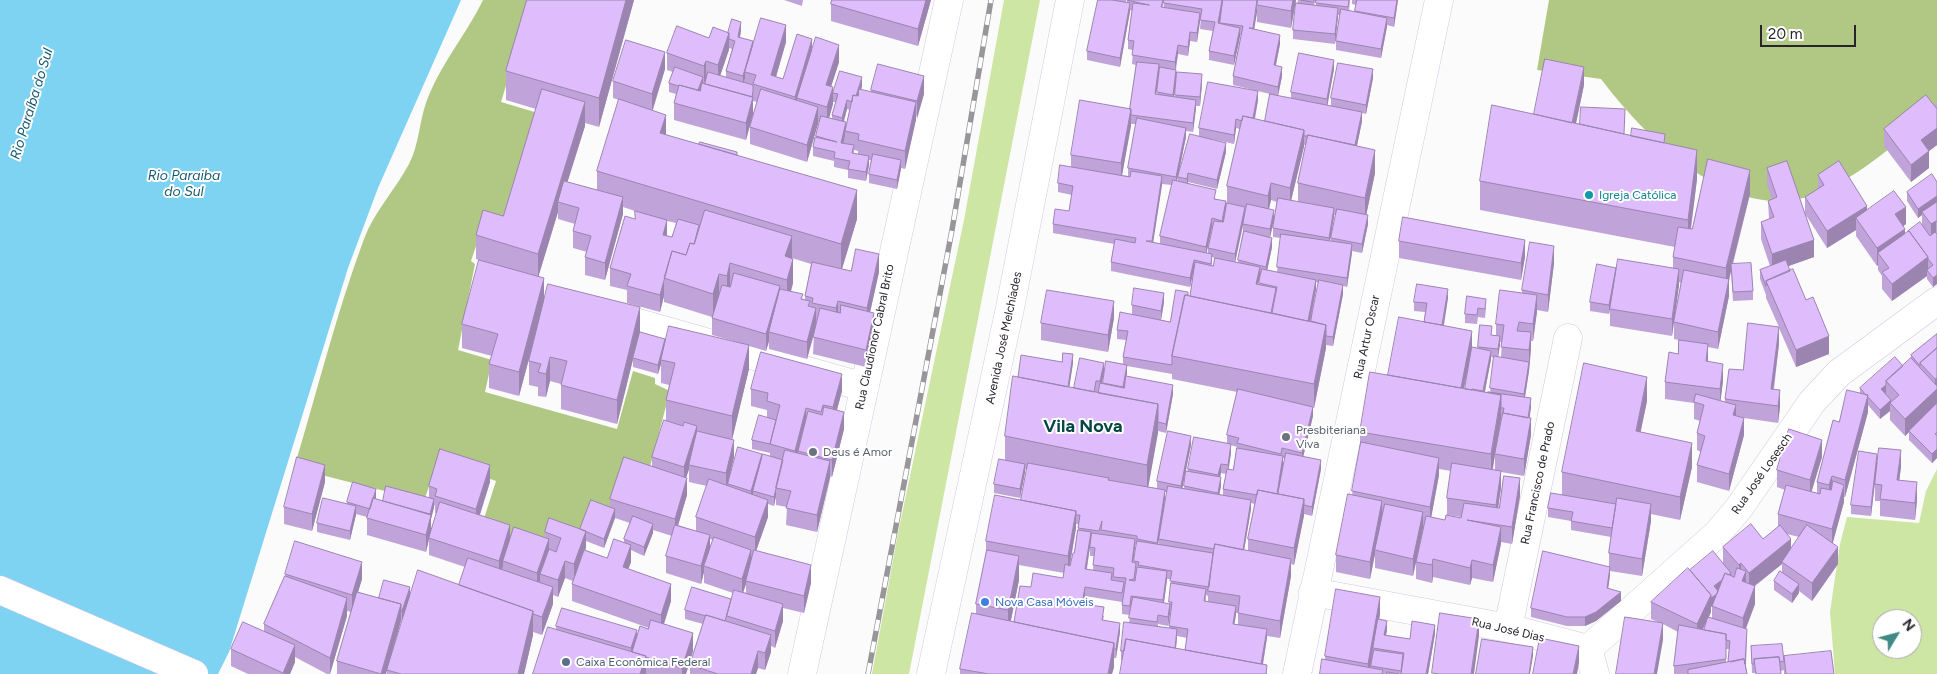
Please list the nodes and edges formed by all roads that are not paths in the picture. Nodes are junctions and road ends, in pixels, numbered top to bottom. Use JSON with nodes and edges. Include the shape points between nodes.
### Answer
{"nodes":[{"id":1,"x":949,"y":0,"type":"edge"},
{"id":2,"x":1070,"y":0,"type":"edge"},
{"id":3,"x":1439,"y":0,"type":"edge"},
{"id":4,"x":1937,"y":301,"type":"edge"},
{"id":5,"x":581,"y":306,"type":"edge"},
{"id":6,"x":1568,"y":338,"type":"dead end"},
{"id":7,"x":864,"y":387,"type":"junction"},
{"id":8,"x":0,"y":590,"type":"edge"},
{"id":9,"x":1313,"y":592,"type":"junction"},
{"id":10,"x":1508,"y":628,"type":"junction"},
{"id":11,"x":1592,"y":662,"type":"edge"},
{"id":12,"x":194,"y":674,"type":"edge"},
{"id":13,"x":802,"y":674,"type":"edge"},
{"id":14,"x":931,"y":674,"type":"edge"},
{"id":15,"x":1297,"y":674,"type":"edge"}],
"edges":[{"from":1,"to":7,"type":"street","name":"Rua Claudionor Cabral Brito"},
{"from":2,"to":14,"type":"street","name":"Avenida José Melchíades","via":[[1006,327]]},
{"from":3,"to":9,"type":"street","name":"Rua Artur Oscar"},
{"from":4,"to":11,"type":"street","name":"Rua José Losesch","via":[[1839,373],[1812,402],[1739,508],[1717,534]]},
{"from":5,"to":7,"type":"street"},
{"from":6,"to":10,"type":"street","name":"Rua Francisco de Prado"},
{"from":7,"to":13,"type":"street","name":"Rua Claudionor Cabral Brito"},
{"from":8,"to":12,"type":"street"},
{"from":9,"to":10,"type":"street","name":"Rua José Dias"},
{"from":9,"to":15,"type":"street","name":"Rua Artur Oscar"},
{"from":10,"to":11,"type":"street","name":"Rua José Dias"}]}
